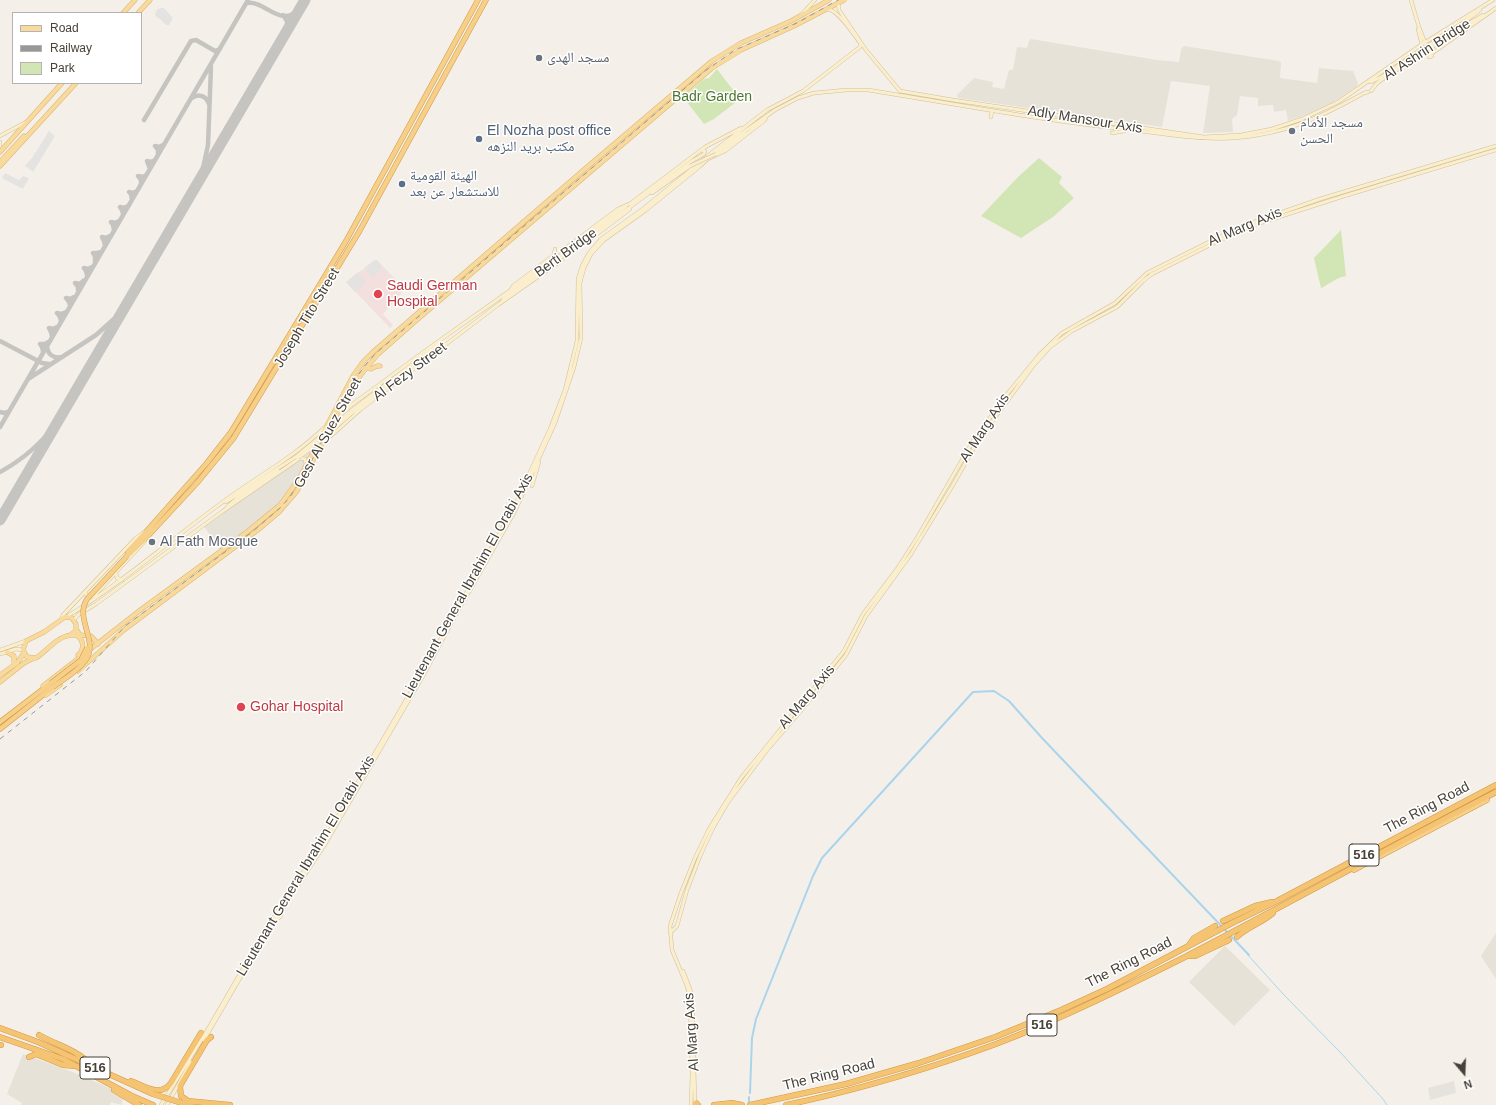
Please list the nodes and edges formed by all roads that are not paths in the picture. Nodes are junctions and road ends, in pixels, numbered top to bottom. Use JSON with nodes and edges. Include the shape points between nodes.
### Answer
{"nodes":[{"id":1,"x":135,"y":0,"type":"edge"},
{"id":2,"x":150,"y":0,"type":"edge"},
{"id":3,"x":478,"y":0,"type":"edge"},
{"id":4,"x":486,"y":0,"type":"edge"},
{"id":5,"x":815,"y":0,"type":"edge"},
{"id":6,"x":820,"y":0,"type":"edge"},
{"id":7,"x":829,"y":0,"type":"edge"},
{"id":8,"x":844,"y":0,"type":"edge"},
{"id":9,"x":1411,"y":0,"type":"edge"},
{"id":10,"x":1493,"y":0,"type":"edge"},
{"id":11,"x":838,"y":3,"type":"junction"},
{"id":12,"x":818,"y":7,"type":"junction"},
{"id":13,"x":1482,"y":7,"type":"junction"},
{"id":14,"x":1496,"y":8,"type":"edge"},
{"id":15,"x":828,"y":9,"type":"junction"},
{"id":16,"x":838,"y":9,"type":"junction"},
{"id":17,"x":124,"y":12,"type":"edge"},
{"id":18,"x":139,"y":12,"type":"edge"},
{"id":19,"x":835,"y":12,"type":"junction"},
{"id":20,"x":1487,"y":14,"type":"junction"},
{"id":21,"x":799,"y":17,"type":"junction"},
{"id":22,"x":1463,"y":24,"type":"junction"},
{"id":23,"x":1431,"y":39,"type":"junction"},
{"id":24,"x":1423,"y":44,"type":"junction"},
{"id":25,"x":1437,"y":49,"type":"junction"},
{"id":26,"x":857,"y":50,"type":"junction"},
{"id":27,"x":866,"y":50,"type":"junction"},
{"id":28,"x":1414,"y":51,"type":"junction"},
{"id":29,"x":1420,"y":60,"type":"dead end"},
{"id":30,"x":1394,"y":70,"type":"junction"},
{"id":31,"x":691,"y":82,"type":"junction"},
{"id":32,"x":1367,"y":83,"type":"junction"},
{"id":33,"x":61,"y":84,"type":"edge"},
{"id":34,"x":75,"y":84,"type":"edge"},
{"id":35,"x":896,"y":87,"type":"junction"},
{"id":36,"x":1370,"y":92,"type":"joint"},
{"id":37,"x":802,"y":94,"type":"junction"},
{"id":38,"x":895,"y":94,"type":"junction"},
{"id":39,"x":902,"y":94,"type":"junction"},
{"id":40,"x":992,"y":110,"type":"junction"},
{"id":41,"x":766,"y":115,"type":"junction"},
{"id":42,"x":991,"y":117,"type":"dead end"},
{"id":43,"x":1065,"y":117,"type":"junction"},
{"id":44,"x":1071,"y":118,"type":"junction"},
{"id":45,"x":26,"y":122,"type":"junction"},
{"id":46,"x":40,"y":122,"type":"junction"},
{"id":47,"x":1064,"y":123,"type":"junction"},
{"id":48,"x":1069,"y":123,"type":"junction"},
{"id":49,"x":642,"y":124,"type":"junction"},
{"id":50,"x":747,"y":126,"type":"junction"},
{"id":51,"x":1131,"y":130,"type":"junction"},
{"id":52,"x":1112,"y":133,"type":"dead end"},
{"id":53,"x":0,"y":136,"type":"edge"},
{"id":54,"x":0,"y":142,"type":"edge"},
{"id":55,"x":0,"y":146,"type":"edge"},
{"id":56,"x":1496,"y":146,"type":"edge"},
{"id":57,"x":701,"y":150,"type":"junction"},
{"id":58,"x":1496,"y":150,"type":"edge"},
{"id":59,"x":0,"y":152,"type":"edge"},
{"id":60,"x":1458,"y":157,"type":"junction"},
{"id":61,"x":692,"y":161,"type":"junction"},
{"id":62,"x":1459,"y":161,"type":"junction"},
{"id":63,"x":0,"y":162,"type":"edge"},
{"id":64,"x":696,"y":165,"type":"junction"},
{"id":65,"x":0,"y":166,"type":"edge"},
{"id":66,"x":570,"y":182,"type":"junction"},
{"id":67,"x":574,"y":186,"type":"junction"},
{"id":68,"x":644,"y":197,"type":"junction"},
{"id":69,"x":632,"y":204,"type":"junction"},
{"id":70,"x":1270,"y":218,"type":"junction"},
{"id":71,"x":367,"y":219,"type":"junction"},
{"id":72,"x":366,"y":230,"type":"dead end"},
{"id":73,"x":577,"y":240,"type":"junction"},
{"id":74,"x":596,"y":245,"type":"junction"},
{"id":75,"x":555,"y":249,"type":"dead end"},
{"id":76,"x":562,"y":249,"type":"dead end"},
{"id":77,"x":574,"y":251,"type":"dead end"},
{"id":78,"x":488,"y":256,"type":"junction"},
{"id":79,"x":588,"y":256,"type":"junction"},
{"id":80,"x":556,"y":259,"type":"junction"},
{"id":81,"x":484,"y":260,"type":"junction"},
{"id":82,"x":459,"y":335,"type":"joint"},
{"id":83,"x":447,"y":344,"type":"junction"},
{"id":84,"x":380,"y":366,"type":"dead end"},
{"id":85,"x":366,"y":367,"type":"junction"},
{"id":86,"x":343,"y":405,"type":"junction"},
{"id":87,"x":352,"y":411,"type":"junction"},
{"id":88,"x":326,"y":427,"type":"junction"},
{"id":89,"x":550,"y":429,"type":"junction"},
{"id":90,"x":546,"y":432,"type":"dead end"},
{"id":91,"x":323,"y":443,"type":"junction"},
{"id":92,"x":302,"y":446,"type":"junction"},
{"id":93,"x":298,"y":457,"type":"junction"},
{"id":94,"x":539,"y":459,"type":"junction"},
{"id":95,"x":306,"y":464,"type":"junction"},
{"id":96,"x":301,"y":480,"type":"junction"},
{"id":97,"x":532,"y":486,"type":"dead end"},
{"id":98,"x":214,"y":507,"type":"junction"},
{"id":99,"x":252,"y":528,"type":"junction"},
{"id":100,"x":247,"y":532,"type":"junction"},
{"id":101,"x":256,"y":532,"type":"junction"},
{"id":102,"x":146,"y":534,"type":"junction"},
{"id":103,"x":251,"y":536,"type":"junction"},
{"id":104,"x":116,"y":573,"type":"junction"},
{"id":105,"x":186,"y":576,"type":"junction"},
{"id":106,"x":122,"y":580,"type":"junction"},
{"id":107,"x":190,"y":581,"type":"junction"},
{"id":108,"x":86,"y":591,"type":"junction"},
{"id":109,"x":65,"y":617,"type":"junction"},
{"id":110,"x":61,"y":620,"type":"junction"},
{"id":111,"x":74,"y":620,"type":"junction"},
{"id":112,"x":76,"y":629,"type":"junction"},
{"id":113,"x":439,"y":634,"type":"dead end"},
{"id":114,"x":70,"y":635,"type":"junction"},
{"id":115,"x":440,"y":639,"type":"junction"},
{"id":116,"x":26,"y":641,"type":"junction"},
{"id":117,"x":98,"y":644,"type":"junction"},
{"id":118,"x":0,"y":650,"type":"edge"},
{"id":119,"x":23,"y":651,"type":"junction"},
{"id":120,"x":7,"y":652,"type":"junction"},
{"id":121,"x":0,"y":654,"type":"edge"},
{"id":122,"x":84,"y":654,"type":"junction"},
{"id":123,"x":34,"y":658,"type":"junction"},
{"id":124,"x":90,"y":660,"type":"junction"},
{"id":125,"x":74,"y":661,"type":"junction"},
{"id":126,"x":70,"y":664,"type":"junction"},
{"id":127,"x":14,"y":665,"type":"junction"},
{"id":128,"x":84,"y":666,"type":"junction"},
{"id":129,"x":0,"y":675,"type":"edge"},
{"id":130,"x":0,"y":682,"type":"edge"},
{"id":131,"x":40,"y":694,"type":"junction"},
{"id":132,"x":0,"y":722,"type":"edge"},
{"id":133,"x":0,"y":729,"type":"edge"},
{"id":134,"x":375,"y":757,"type":"junction"},
{"id":135,"x":364,"y":774,"type":"junction"},
{"id":136,"x":1496,"y":785,"type":"edge"},
{"id":137,"x":1496,"y":793,"type":"edge"},
{"id":138,"x":720,"y":812,"type":"junction"},
{"id":139,"x":1277,"y":901,"type":"junction"},
{"id":140,"x":1278,"y":908,"type":"junction"},
{"id":141,"x":281,"y":916,"type":"dead end"},
{"id":142,"x":1223,"y":921,"type":"dead end"},
{"id":143,"x":272,"y":925,"type":"junction"},
{"id":144,"x":1215,"y":926,"type":"dead end"},
{"id":145,"x":670,"y":933,"type":"junction"},
{"id":146,"x":1238,"y":937,"type":"dead end"},
{"id":147,"x":1229,"y":940,"type":"dead end"},
{"id":148,"x":1188,"y":946,"type":"junction"},
{"id":149,"x":1187,"y":956,"type":"junction"},
{"id":150,"x":229,"y":998,"type":"junction"},
{"id":151,"x":228,"y":1006,"type":"dead end"},
{"id":152,"x":0,"y":1028,"type":"edge"},
{"id":153,"x":208,"y":1029,"type":"junction"},
{"id":154,"x":201,"y":1033,"type":"joint"},
{"id":155,"x":38,"y":1035,"type":"dead end"},
{"id":156,"x":0,"y":1037,"type":"edge"},
{"id":157,"x":211,"y":1037,"type":"dead end"},
{"id":158,"x":92,"y":1067,"type":"junction"},
{"id":159,"x":110,"y":1084,"type":"junction"},
{"id":160,"x":153,"y":1092,"type":"junction"},
{"id":161,"x":191,"y":1103,"type":"edge"},
{"id":162,"x":137,"y":1104,"type":"edge"},
{"id":163,"x":151,"y":1104,"type":"edge"},
{"id":164,"x":695,"y":1104,"type":"edge"},
{"id":165,"x":161,"y":1105,"type":"edge"},
{"id":166,"x":167,"y":1105,"type":"edge"},
{"id":167,"x":230,"y":1105,"type":"edge"},
{"id":168,"x":714,"y":1105,"type":"edge"},
{"id":169,"x":742,"y":1105,"type":"edge"},
{"id":170,"x":752,"y":1105,"type":"edge"},
{"id":171,"x":786,"y":1105,"type":"edge"}],
"edges":[{"from":1,"to":17,"type":"main road"},
{"from":2,"to":18,"type":"main road"},
{"from":3,"to":102,"type":"highway","name":"Joseph Tito Street","via":[[346,241],[231,432]]},
{"from":4,"to":71,"type":"highway","name":"Joseph Tito Street"},
{"from":5,"to":21,"type":"main road"},
{"from":6,"to":12,"type":"main road"},
{"from":7,"to":12,"type":"main road","name":"Gesr Al Suez Street"},
{"from":8,"to":11,"type":"main road","name":"Gesr Al Suez Street"},
{"from":9,"to":24,"type":"main road"},
{"from":10,"to":13,"type":"main road"},
{"from":11,"to":15,"type":"main road","name":"Gesr Al Suez Street"},
{"from":11,"to":16,"type":"main road"},
{"from":12,"to":21,"type":"main road","name":"Gesr Al Suez Street"},
{"from":13,"to":22,"type":"main road","name":"Al Ashrin Bridge"},
{"from":13,"to":23,"type":"main road"},
{"from":14,"to":20,"type":"main road"},
{"from":15,"to":19,"type":"main road"},
{"from":15,"to":31,"type":"main road","name":"Gesr Al Suez Street","via":[[736,52]]},
{"from":16,"to":19,"type":"main road"},
{"from":16,"to":27,"type":"main road","name":"Adly Mansour Axis"},
{"from":19,"to":26,"type":"main road","via":[[861,44]]},
{"from":20,"to":22,"type":"main road","name":"Al Ashrin Bridge"},
{"from":20,"to":25,"type":"main road"},
{"from":21,"to":31,"type":"main road","name":"Gesr Al Suez Street","via":[[732,48],[712,61]]},
{"from":22,"to":30,"type":"main road","name":"Al Ashrin Bridge","bridge":true},
{"from":23,"to":24,"type":"main road"},
{"from":23,"to":25,"type":"main road","via":[[1432,45]]},
{"from":24,"to":25,"type":"main road","via":[[1430,54]]},
{"from":24,"to":28,"type":"main road"},
{"from":26,"to":27,"type":"main road"},
{"from":26,"to":37,"type":"main road"},
{"from":27,"to":35,"type":"main road","name":"Adly Mansour Axis"},
{"from":28,"to":29,"type":"main road","via":[[1419,54]]},
{"from":28,"to":32,"type":"main road"},
{"from":30,"to":32,"type":"main road","name":"Al Ashrin Bridge"},
{"from":30,"to":36,"type":"main road","name":"Al Ashrin Bridge"},
{"from":31,"to":49,"type":"main road","name":"Gesr Al Suez Street"},
{"from":32,"to":44,"type":"main road","name":"Adly Mansour Axis","via":[[1338,102],[1302,119],[1272,129],[1241,135],[1192,135]]},
{"from":33,"to":45,"type":"main road"},
{"from":34,"to":46,"type":"main road"},
{"from":35,"to":38,"type":"main road"},
{"from":35,"to":39,"type":"main road","name":"Adly Mansour Axis"},
{"from":36,"to":51,"type":"main road","name":"Adly Mansour Axis","via":[[1318,117],[1259,135],[1204,139]]},
{"from":37,"to":38,"type":"main road","name":"Adly Mansour Axis","via":[[868,90]]},
{"from":37,"to":41,"type":"main road","name":"Lieutenant General Ibrahim El Orabi Axis"},
{"from":37,"to":50,"type":"main road","name":"Lieutenant General Ibrahim El Orabi Axis","via":[[767,110]]},
{"from":38,"to":39,"type":"main road","name":"Adly Mansour Axis"},
{"from":39,"to":40,"type":"main road","name":"Adly Mansour Axis"},
{"from":39,"to":43,"type":"main road","name":"Adly Mansour Axis"},
{"from":40,"to":42,"type":"main road"},
{"from":40,"to":47,"type":"main road","name":"Adly Mansour Axis"},
{"from":41,"to":68,"type":"main road","bridge":true,"via":[[762,121],[716,154],[690,166]]},
{"from":41,"to":74,"type":"main road","name":"Lieutenant General Ibrahim El Orabi Axis","via":[[714,153],[646,210]]},
{"from":43,"to":44,"type":"main road","name":"Adly Mansour Axis"},
{"from":43,"to":47,"type":"main road"},
{"from":44,"to":48,"type":"main road"},
{"from":45,"to":53,"type":"main road"},
{"from":45,"to":59,"type":"main road"},
{"from":46,"to":63,"type":"main road"},
{"from":46,"to":65,"type":"main road"},
{"from":47,"to":48,"type":"main road","name":"Adly Mansour Axis"},
{"from":48,"to":51,"type":"main road","name":"Adly Mansour Axis"},
{"from":49,"to":66,"type":"main road","name":"Gesr Al Suez Street"},
{"from":49,"to":67,"type":"main road","name":"Gesr Al Suez Street"},
{"from":50,"to":57,"type":"main road"},
{"from":50,"to":64,"type":"main road","name":"Lieutenant General Ibrahim El Orabi Axis"},
{"from":51,"to":52,"type":"main road"},
{"from":54,"to":55,"type":"main road"},
{"from":56,"to":60,"type":"main road","name":"Al Marg Axis"},
{"from":57,"to":61,"type":"main road","via":[[705,151],[705,154]]},
{"from":57,"to":69,"type":"main road"},
{"from":58,"to":62,"type":"main road","name":"Al Marg Axis"},
{"from":60,"to":62,"type":"main road"},
{"from":60,"to":70,"type":"main road","name":"Al Marg Axis","via":[[1320,199]]},
{"from":61,"to":64,"type":"main road"},
{"from":61,"to":68,"type":"main road"},
{"from":62,"to":70,"type":"main road","name":"Al Marg Axis"},
{"from":64,"to":74,"type":"main road","name":"Lieutenant General Ibrahim El Orabi Axis"},
{"from":66,"to":67,"type":"main road"},
{"from":66,"to":78,"type":"main road","name":"Gesr Al Suez Street"},
{"from":67,"to":78,"type":"main road","name":"Gesr Al Suez Street"},
{"from":68,"to":69,"type":"main road"},
{"from":69,"to":73,"type":"main road","via":[[618,209]]},
{"from":69,"to":73,"type":"main road","via":[[628,211],[583,244],[579,244]]},
{"from":69,"to":80,"type":"main road","name":"Berti Bridge","bridge":true},
{"from":70,"to":138,"type":"main road","name":"Al Marg Axis","via":[[1154,273],[1113,309],[1080,326],[1048,350],[1025,377],[961,466],[911,554],[864,615],[844,657],[766,750]]},
{"from":71,"to":72,"type":"highway"},
{"from":71,"to":102,"type":"highway","name":"Joseph Tito Street","via":[[233,439],[210,468]]},
{"from":73,"to":76,"type":"main road"},
{"from":74,"to":79,"type":"main road","name":"Lieutenant General Ibrahim El Orabi Axis"},
{"from":75,"to":80,"type":"main road"},
{"from":77,"to":80,"type":"main road"},
{"from":78,"to":81,"type":"main road","name":"Gesr Al Suez Street"},
{"from":79,"to":89,"type":"main road","name":"Lieutenant General Ibrahim El Orabi Axis","via":[[580,269],[577,284],[577,345],[565,390]]},
{"from":79,"to":94,"type":"main road","name":"Lieutenant General Ibrahim El Orabi Axis","via":[[580,287],[581,334],[578,350],[564,400]]},
{"from":80,"to":82,"type":"main road","name":"Berti Bridge"},
{"from":80,"to":87,"type":"main road","name":"Berti Bridge","via":[[441,340]]},
{"from":81,"to":85,"type":"main road","name":"Gesr Al Suez Street"},
{"from":81,"to":88,"type":"main road","name":"Gesr Al Suez Street","via":[[363,362]]},
{"from":82,"to":83,"type":"main road","name":"Al Fezy Street"},
{"from":83,"to":87,"type":"main road","via":[[426,356]]},
{"from":83,"to":87,"type":"main road","name":"Al Fezy Street","via":[[361,409]]},
{"from":84,"to":85,"type":"main road","via":[[371,369]]},
{"from":85,"to":86,"type":"main road","name":"Gesr Al Suez Street"},
{"from":86,"to":87,"type":"main road"},
{"from":86,"to":91,"type":"main road","name":"Gesr Al Suez Street"},
{"from":87,"to":91,"type":"main road"},
{"from":87,"to":93,"type":"main road","bridge":true},
{"from":88,"to":92,"type":"main road"},
{"from":88,"to":95,"type":"main road","name":"Gesr Al Suez Street"},
{"from":89,"to":90,"type":"main road"},
{"from":89,"to":115,"type":"main road","name":"Lieutenant General Ibrahim El Orabi Axis","via":[[513,509]]},
{"from":91,"to":96,"type":"main road","name":"Gesr Al Suez Street"},
{"from":92,"to":93,"type":"main road","via":[[307,452]]},
{"from":92,"to":98,"type":"main road"},
{"from":93,"to":95,"type":"main road","via":[[305,459]]},
{"from":93,"to":98,"type":"main road"},
{"from":93,"to":111,"type":"main road","via":[[239,496],[223,511]]},
{"from":94,"to":97,"type":"main road"},
{"from":94,"to":134,"type":"main road","name":"Lieutenant General Ibrahim El Orabi Axis","via":[[506,528]]},
{"from":95,"to":96,"type":"main road","name":"Gesr Al Suez Street"},
{"from":96,"to":99,"type":"main road","name":"Gesr Al Suez Street","via":[[280,505]]},
{"from":96,"to":101,"type":"main road","name":"Gesr Al Suez Street","via":[[284,507]]},
{"from":98,"to":106,"type":"main road"},
{"from":99,"to":100,"type":"main road","name":"Gesr Al Suez Street"},
{"from":99,"to":101,"type":"main road"},
{"from":100,"to":103,"type":"main road","via":[[250,532]]},
{"from":100,"to":105,"type":"main road","name":"Gesr Al Suez Street"},
{"from":101,"to":103,"type":"main road","name":"Gesr Al Suez Street"},
{"from":102,"to":104,"type":"main road","name":"Joseph Tito Street","via":[[142,545]]},
{"from":102,"to":108,"type":"main road","name":"Joseph Tito Street","via":[[135,538]]},
{"from":102,"to":131,"type":"highway","bridge":true,"via":[[83,606],[82,613],[89,641],[89,654],[85,661]]},
{"from":103,"to":107,"type":"main road","name":"Gesr Al Suez Street"},
{"from":104,"to":106,"type":"main road","via":[[117,578]]},
{"from":104,"to":108,"type":"main road","name":"Joseph Tito Street","via":[[94,596],[88,597]]},
{"from":105,"to":107,"type":"main road"},
{"from":105,"to":117,"type":"main road","name":"Gesr Al Suez Street"},
{"from":106,"to":109,"type":"main road"},
{"from":107,"to":124,"type":"main road","name":"Gesr Al Suez Street","via":[[112,640]]},
{"from":108,"to":110,"type":"main road","name":"Joseph Tito Street"},
{"from":109,"to":110,"type":"main road"},
{"from":109,"to":111,"type":"main road"},
{"from":110,"to":116,"type":"main road"},
{"from":111,"to":112,"type":"main road"},
{"from":112,"to":114,"type":"main road"},
{"from":112,"to":117,"type":"main road","via":[[80,635],[91,636]]},
{"from":113,"to":115,"type":"main road"},
{"from":114,"to":123,"type":"main road"},
{"from":114,"to":126,"type":"main road","via":[[80,638],[83,646],[82,652]]},
{"from":115,"to":134,"type":"main road","name":"Lieutenant General Ibrahim El Orabi Axis"},
{"from":116,"to":118,"type":"main road"},
{"from":116,"to":119,"type":"main road"},
{"from":117,"to":122,"type":"main road","name":"Gesr Al Suez Street"},
{"from":119,"to":120,"type":"main road","via":[[16,649]]},
{"from":119,"to":123,"type":"main road","via":[[27,657]]},
{"from":119,"to":127,"type":"main road","via":[[20,660]]},
{"from":120,"to":121,"type":"main road"},
{"from":120,"to":127,"type":"main road","via":[[14,656]]},
{"from":122,"to":124,"type":"main road","via":[[85,659]]},
{"from":122,"to":125,"type":"main road","name":"Gesr Al Suez Street"},
{"from":123,"to":130,"type":"main road"},
{"from":124,"to":128,"type":"main road","name":"Gesr Al Suez Street"},
{"from":125,"to":126,"type":"main road","name":"Gesr Al Suez Street"},
{"from":125,"to":128,"type":"main road","via":[[81,662]]},
{"from":126,"to":131,"type":"main road","name":"Gesr Al Suez Street","via":[[40,689]]},
{"from":127,"to":129,"type":"main road"},
{"from":128,"to":131,"type":"main road","name":"Gesr Al Suez Street","via":[[48,694]]},
{"from":131,"to":132,"type":"highway"},
{"from":131,"to":133,"type":"highway"},
{"from":134,"to":135,"type":"main road","name":"Lieutenant General Ibrahim El Orabi Axis"},
{"from":135,"to":143,"type":"main road","name":"Lieutenant General Ibrahim El Orabi Axis","via":[[324,846]]},
{"from":135,"to":153,"type":"main road","name":"Lieutenant General Ibrahim El Orabi Axis","via":[[266,929]]},
{"from":136,"to":139,"type":"highway","name":"The Ring Road","number":"516"},
{"from":137,"to":140,"type":"highway","name":"The Ring Road","number":"516"},
{"from":138,"to":145,"type":"main road","name":"Al Marg Axis","via":[[702,844],[681,894],[671,921]]},
{"from":138,"to":145,"type":"main road","name":"Al Marg Axis","via":[[693,873],[676,927]]},
{"from":139,"to":142,"type":"highway","via":[[1259,905]]},
{"from":139,"to":148,"type":"highway","name":"The Ring Road","number":"516"},
{"from":140,"to":146,"type":"highway"},
{"from":140,"to":149,"type":"highway","name":"The Ring Road","number":"516"},
{"from":141,"to":143,"type":"main road"},
{"from":143,"to":150,"type":"main road","name":"Lieutenant General Ibrahim El Orabi Axis"},
{"from":144,"to":148,"type":"highway","via":[[1192,940]]},
{"from":145,"to":164,"type":"main road","name":"Al Marg Axis","via":[[671,947],[692,996]]},
{"from":147,"to":149,"type":"highway","via":[[1195,956]]},
{"from":148,"to":170,"type":"highway","name":"The Ring Road","number":"516","via":[[1107,989],[1038,1020],[958,1050],[846,1084]]},
{"from":149,"to":171,"type":"highway","name":"The Ring Road","number":"516","via":[[1092,1003],[998,1043],[922,1070]]},
{"from":150,"to":151,"type":"main road"},
{"from":150,"to":166,"type":"main road","name":"Lieutenant General Ibrahim El Orabi Axis"},
{"from":152,"to":158,"type":"highway","number":"516"},
{"from":153,"to":154,"type":"main road"},
{"from":153,"to":165,"type":"main road","name":"Lieutenant General Ibrahim El Orabi Axis"},
{"from":154,"to":160,"type":"highway","via":[[167,1088]]},
{"from":155,"to":158,"type":"highway","via":[[73,1050]]},
{"from":156,"to":159,"type":"highway","number":"516","via":[[32,1053],[57,1057]]},
{"from":157,"to":161,"type":"highway","via":[[180,1086],[181,1096]]},
{"from":158,"to":160,"type":"highway","number":"516"},
{"from":159,"to":162,"type":"highway","via":[[120,1094]]},
{"from":159,"to":163,"type":"highway","number":"516"},
{"from":160,"to":161,"type":"highway","number":"516","bridge":true,"via":[[166,1099]]},
{"from":161,"to":167,"type":"highway"},
{"from":168,"to":169,"type":"highway","via":[[732,1102]]}]}
